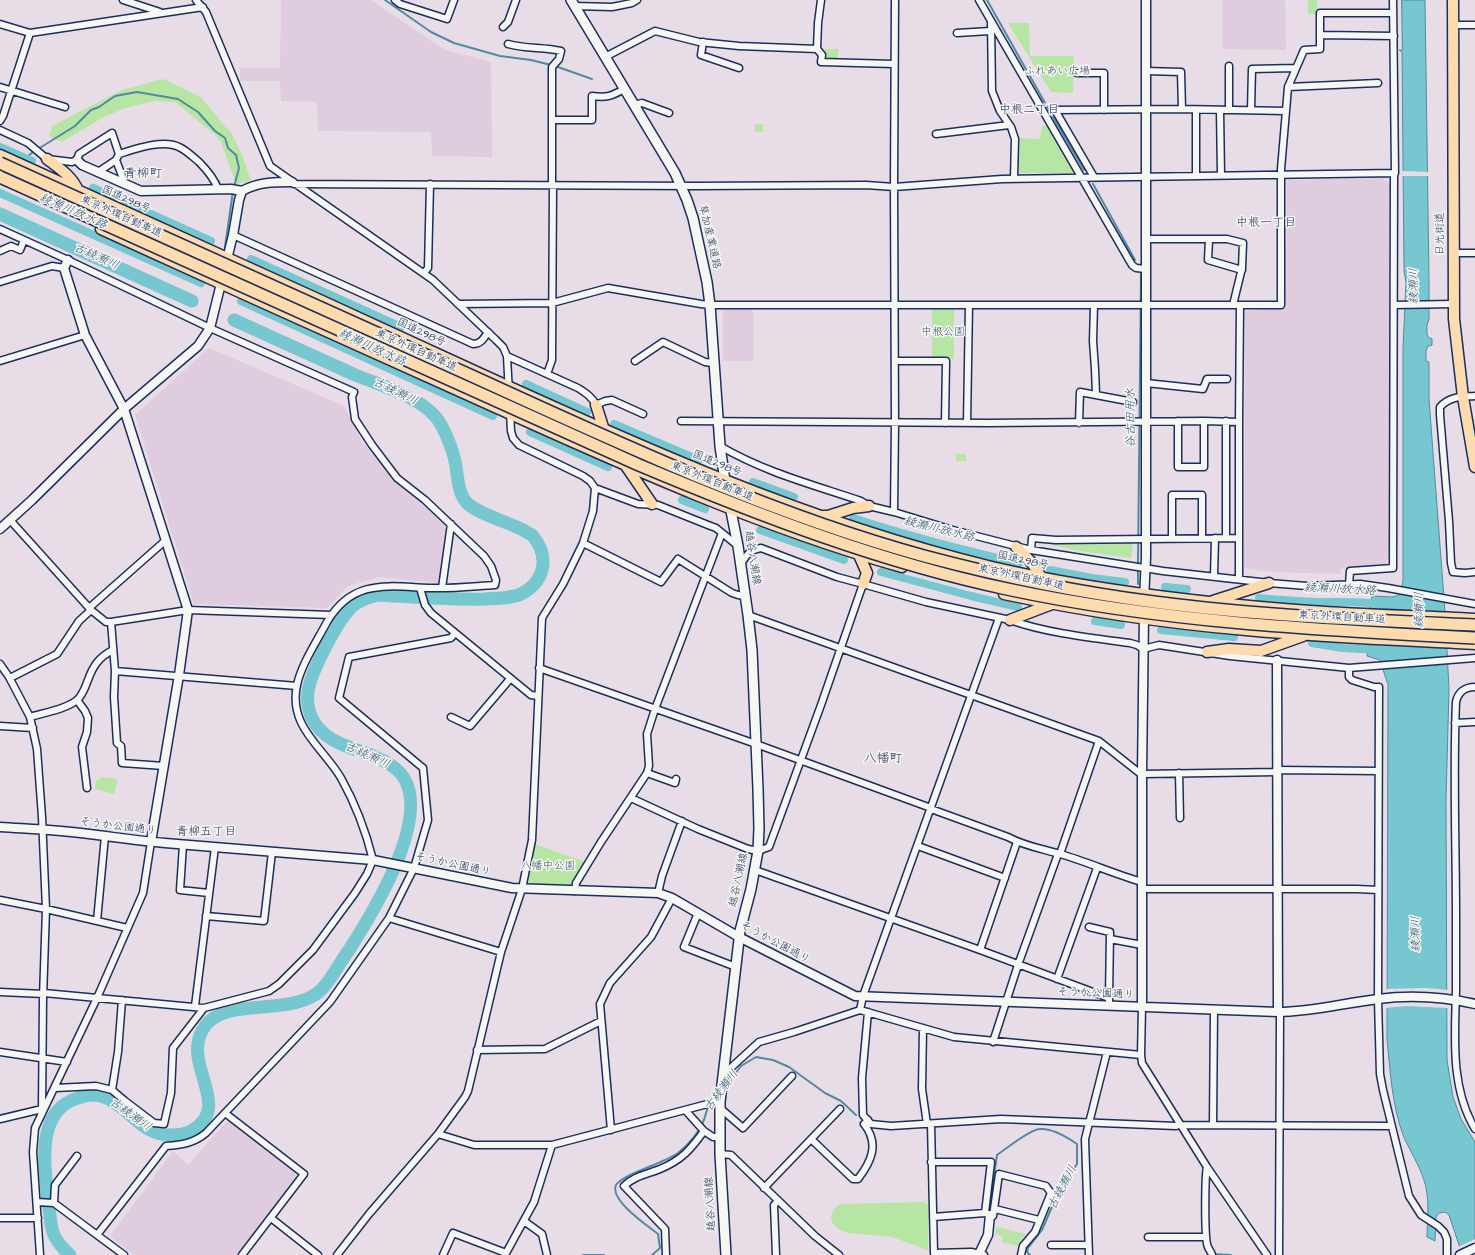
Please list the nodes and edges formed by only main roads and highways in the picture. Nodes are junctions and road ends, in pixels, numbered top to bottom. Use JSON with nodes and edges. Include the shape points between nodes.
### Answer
{"nodes":[{"id":1,"x":1453,"y":0,"type":"edge"},
{"id":2,"x":571,"y":2,"type":"edge"},
{"id":3,"x":0,"y":155,"type":"edge"},
{"id":4,"x":47,"y":159,"type":"road end"},
{"id":5,"x":0,"y":163,"type":"edge"},
{"id":6,"x":0,"y":177,"type":"edge"},
{"id":7,"x":0,"y":183,"type":"edge"},
{"id":8,"x":78,"y":191,"type":"junction"},
{"id":9,"x":596,"y":405,"type":"road end"},
{"id":10,"x":604,"y":430,"type":"junction"},
{"id":11,"x":625,"y":465,"type":"junction"},
{"id":12,"x":1475,"y":467,"type":"edge"},
{"id":13,"x":725,"y":481,"type":"junction"},
{"id":14,"x":652,"y":504,"type":"road end"},
{"id":15,"x":870,"y":506,"type":"road end"},
{"id":16,"x":731,"y":510,"type":"junction"},
{"id":17,"x":818,"y":516,"type":"junction"},
{"id":18,"x":1016,"y":547,"type":"road end"},
{"id":19,"x":859,"y":555,"type":"junction"},
{"id":20,"x":1041,"y":577,"type":"junction"},
{"id":21,"x":1269,"y":583,"type":"road end"},
{"id":22,"x":863,"y":584,"type":"road end"},
{"id":23,"x":1209,"y":602,"type":"junction"},
{"id":24,"x":1052,"y":604,"type":"junction"},
{"id":25,"x":1010,"y":620,"type":"road end"},
{"id":26,"x":1475,"y":620,"type":"edge"},
{"id":27,"x":1475,"y":626,"type":"edge"},
{"id":28,"x":1307,"y":634,"type":"junction"},
{"id":29,"x":1475,"y":638,"type":"edge"},
{"id":30,"x":1475,"y":644,"type":"edge"},
{"id":31,"x":1207,"y":652,"type":"road end"},
{"id":32,"x":726,"y":1255,"type":"edge"}],
"edges":[{"from":1,"to":12,"type":"main road","name":"日光街道","via":[[1454,304],[1456,345]]},
{"from":2,"to":13,"type":"main road","name":"草加産業道路","via":[[661,148],[687,200],[707,282]]},
{"from":3,"to":8,"type":"main road","name":"国道298号"},
{"from":4,"to":8,"type":"main road","via":[[70,178]]},
{"from":5,"to":27,"type":"highway","name":"東京外環自動車道","bridge":true,"via":[[673,466],[790,512],[878,542],[1009,577],[1145,601],[1310,617]]},
{"from":6,"to":29,"type":"highway","name":"東京外環自動車道","bridge":true,"via":[[639,465],[737,505],[868,552],[1006,589],[1151,614],[1257,625]]},
{"from":7,"to":11,"type":"main road"},
{"from":8,"to":10,"type":"main road","name":"国道298号"},
{"from":9,"to":10,"type":"main road"},
{"from":10,"to":13,"type":"main road","name":"国道298号"},
{"from":11,"to":14,"type":"main road"},
{"from":11,"to":16,"type":"main road"},
{"from":13,"to":16,"type":"main road","name":"草加産業道路"},
{"from":13,"to":17,"type":"main road","name":"国道298号"},
{"from":15,"to":17,"type":"main road"},
{"from":16,"to":19,"type":"main road"},
{"from":16,"to":32,"type":"main road","name":"越谷八潮線","via":[[746,596],[752,650],[759,828],[755,870],[739,937],[720,1105]]},
{"from":17,"to":20,"type":"main road","name":"国道298号","via":[[918,548]]},
{"from":18,"to":20,"type":"main road","via":[[1027,556]]},
{"from":19,"to":22,"type":"main road","via":[[866,572]]},
{"from":19,"to":24,"type":"main road","via":[[940,578]]},
{"from":20,"to":23,"type":"main road","name":"国道298号"},
{"from":21,"to":23,"type":"main road"},
{"from":23,"to":26,"type":"main road","name":"国道298号"},
{"from":24,"to":25,"type":"main road"},
{"from":24,"to":28,"type":"main road","via":[[1144,619]]},
{"from":28,"to":30,"type":"main road"},
{"from":28,"to":31,"type":"main road","via":[[1261,651],[1229,649]]}]}
